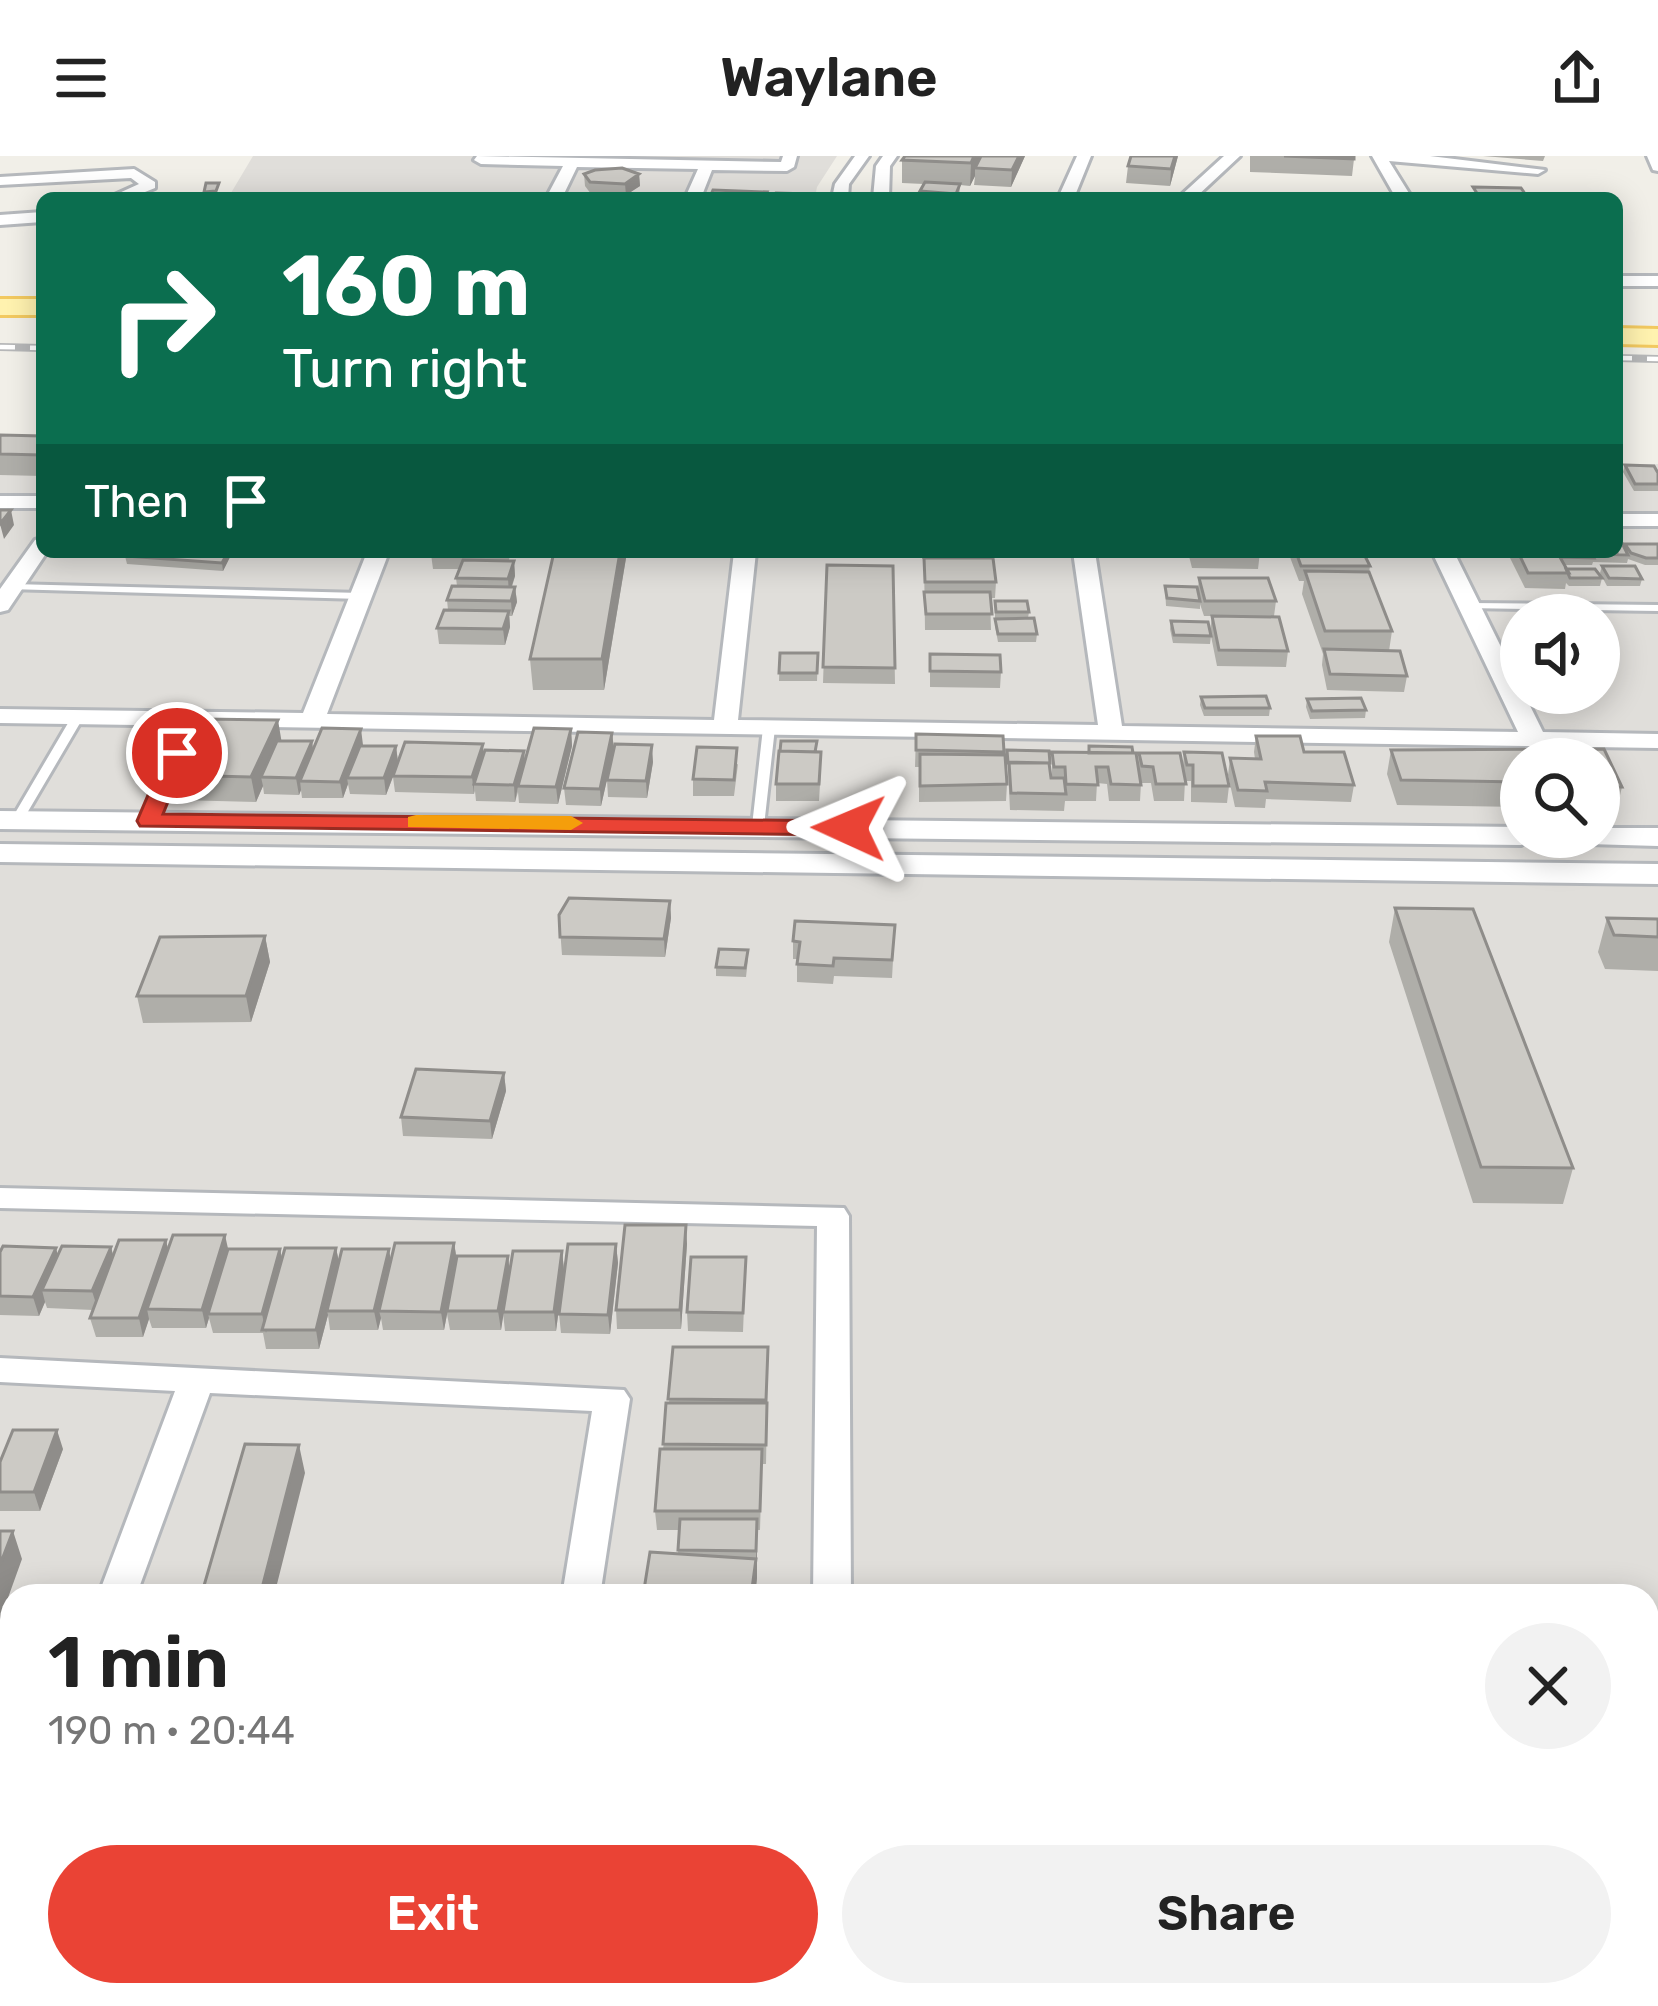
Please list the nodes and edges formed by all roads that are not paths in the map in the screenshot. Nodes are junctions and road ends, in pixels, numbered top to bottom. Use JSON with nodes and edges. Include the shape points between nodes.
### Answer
{"nodes":[{"id":1,"x":484,"y":156,"type":"edge"},
{"id":2,"x":790,"y":156,"type":"edge"},
{"id":3,"x":862,"y":156,"type":"edge"},
{"id":4,"x":890,"y":156,"type":"edge"},
{"id":5,"x":1084,"y":156,"type":"edge"},
{"id":6,"x":1233,"y":156,"type":"edge"},
{"id":7,"x":1380,"y":156,"type":"edge"},
{"id":8,"x":1654,"y":156,"type":"edge"},
{"id":9,"x":572,"y":162,"type":"junction"},
{"id":10,"x":707,"y":165,"type":"junction"},
{"id":11,"x":1658,"y":167,"type":"edge"},
{"id":12,"x":1538,"y":170,"type":"dead end"},
{"id":13,"x":0,"y":181,"type":"edge"},
{"id":14,"x":132,"y":192,"type":"edge"},
{"id":15,"x":557,"y":192,"type":"edge"},
{"id":16,"x":696,"y":192,"type":"edge"},
{"id":17,"x":841,"y":192,"type":"edge"},
{"id":18,"x":881,"y":192,"type":"edge"},
{"id":19,"x":1069,"y":192,"type":"edge"},
{"id":20,"x":1193,"y":192,"type":"edge"},
{"id":21,"x":1401,"y":192,"type":"edge"},
{"id":22,"x":36,"y":217,"type":"edge"},
{"id":23,"x":0,"y":220,"type":"edge"},
{"id":24,"x":1623,"y":281,"type":"edge"},
{"id":25,"x":1658,"y":281,"type":"edge"},
{"id":26,"x":0,"y":307,"type":"edge"},
{"id":27,"x":36,"y":307,"type":"edge"},
{"id":28,"x":0,"y":322,"type":"edge"},
{"id":29,"x":36,"y":323,"type":"edge"},
{"id":30,"x":1623,"y":324,"type":"edge"},
{"id":31,"x":1658,"y":324,"type":"edge"},
{"id":32,"x":1623,"y":336,"type":"edge"},
{"id":33,"x":1658,"y":337,"type":"edge"},
{"id":34,"x":0,"y":502,"type":"edge"},
{"id":35,"x":36,"y":502,"type":"edge"},
{"id":36,"x":1623,"y":520,"type":"edge"},
{"id":37,"x":1658,"y":520,"type":"edge"},
{"id":38,"x":36,"y":553,"type":"edge"},
{"id":39,"x":376,"y":558,"type":"edge"},
{"id":40,"x":744,"y":558,"type":"edge"},
{"id":41,"x":1085,"y":558,"type":"edge"},
{"id":42,"x":1446,"y":558,"type":"edge"},
{"id":43,"x":6,"y":596,"type":"edge"},
{"id":44,"x":361,"y":596,"type":"junction"},
{"id":45,"x":1469,"y":606,"type":"junction"},
{"id":46,"x":1658,"y":608,"type":"edge"},
{"id":47,"x":0,"y":716,"type":"edge"},
{"id":48,"x":76,"y":718,"type":"junction"},
{"id":49,"x":192,"y":719,"type":"junction"},
{"id":50,"x":312,"y":721,"type":"junction"},
{"id":51,"x":725,"y":727,"type":"junction"},
{"id":52,"x":769,"y":728,"type":"junction"},
{"id":53,"x":1111,"y":733,"type":"junction"},
{"id":54,"x":1534,"y":738,"type":"edge"},
{"id":55,"x":1500,"y":739,"type":"edge"},
{"id":56,"x":1620,"y":743,"type":"edge"},
{"id":57,"x":1656,"y":745,"type":"edge"},
{"id":58,"x":8,"y":820,"type":"edge"},
{"id":59,"x":148,"y":821,"type":"junction"},
{"id":60,"x":758,"y":826,"type":"junction"},
{"id":61,"x":1500,"y":836,"type":"edge"},
{"id":62,"x":1620,"y":837,"type":"edge"},
{"id":63,"x":1658,"y":838,"type":"edge"},
{"id":64,"x":0,"y":853,"type":"edge"},
{"id":65,"x":1658,"y":874,"type":"edge"},
{"id":66,"x":0,"y":1198,"type":"edge"},
{"id":67,"x":0,"y":1370,"type":"edge"},
{"id":68,"x":197,"y":1380,"type":"junction"},
{"id":69,"x":121,"y":1584,"type":"edge"},
{"id":70,"x":583,"y":1584,"type":"edge"},
{"id":71,"x":832,"y":1584,"type":"edge"}],
"edges":[{"from":1,"to":9,"type":"street"},
{"from":2,"to":10,"type":"street","via":[[787,167]]},
{"from":3,"to":17,"type":"street"},
{"from":4,"to":18,"type":"street"},
{"from":5,"to":19,"type":"street"},
{"from":6,"to":20,"type":"street"},
{"from":7,"to":12,"type":"street"},
{"from":7,"to":21,"type":"street"},
{"from":8,"to":11,"type":"street"},
{"from":9,"to":10,"type":"street"},
{"from":9,"to":15,"type":"street"},
{"from":10,"to":16,"type":"street"},
{"from":13,"to":14,"type":"street","via":[[134,173],[150,185]]},
{"from":22,"to":23,"type":"street"},
{"from":24,"to":25,"type":"street"},
{"from":26,"to":27,"type":"main road"},
{"from":28,"to":29,"type":"main road"},
{"from":30,"to":31,"type":"main road"},
{"from":32,"to":33,"type":"main road"},
{"from":34,"to":35,"type":"street"},
{"from":36,"to":37,"type":"street"},
{"from":38,"to":43,"type":"street"},
{"from":39,"to":44,"type":"street"},
{"from":40,"to":51,"type":"street"},
{"from":41,"to":53,"type":"street"},
{"from":42,"to":45,"type":"street"},
{"from":43,"to":44,"type":"lane"},
{"from":44,"to":50,"type":"street"},
{"from":45,"to":46,"type":"lane"},
{"from":45,"to":54,"type":"street"},
{"from":47,"to":48,"type":"street"},
{"from":48,"to":49,"type":"street"},
{"from":48,"to":58,"type":"lane"},
{"from":49,"to":50,"type":"street"},
{"from":49,"to":59,"type":"lane"},
{"from":50,"to":51,"type":"street"},
{"from":51,"to":52,"type":"street"},
{"from":52,"to":53,"type":"street"},
{"from":52,"to":60,"type":"lane"},
{"from":53,"to":55,"type":"street"},
{"from":56,"to":57,"type":"street"},
{"from":58,"to":59,"type":"street"},
{"from":59,"to":60,"type":"street"},
{"from":60,"to":61,"type":"street"},
{"from":62,"to":63,"type":"street"},
{"from":64,"to":65,"type":"street"},
{"from":66,"to":71,"type":"street","via":[[833,1216]]},
{"from":67,"to":68,"type":"street"},
{"from":68,"to":69,"type":"street"},
{"from":68,"to":70,"type":"street","via":[[612,1399]]}]}
